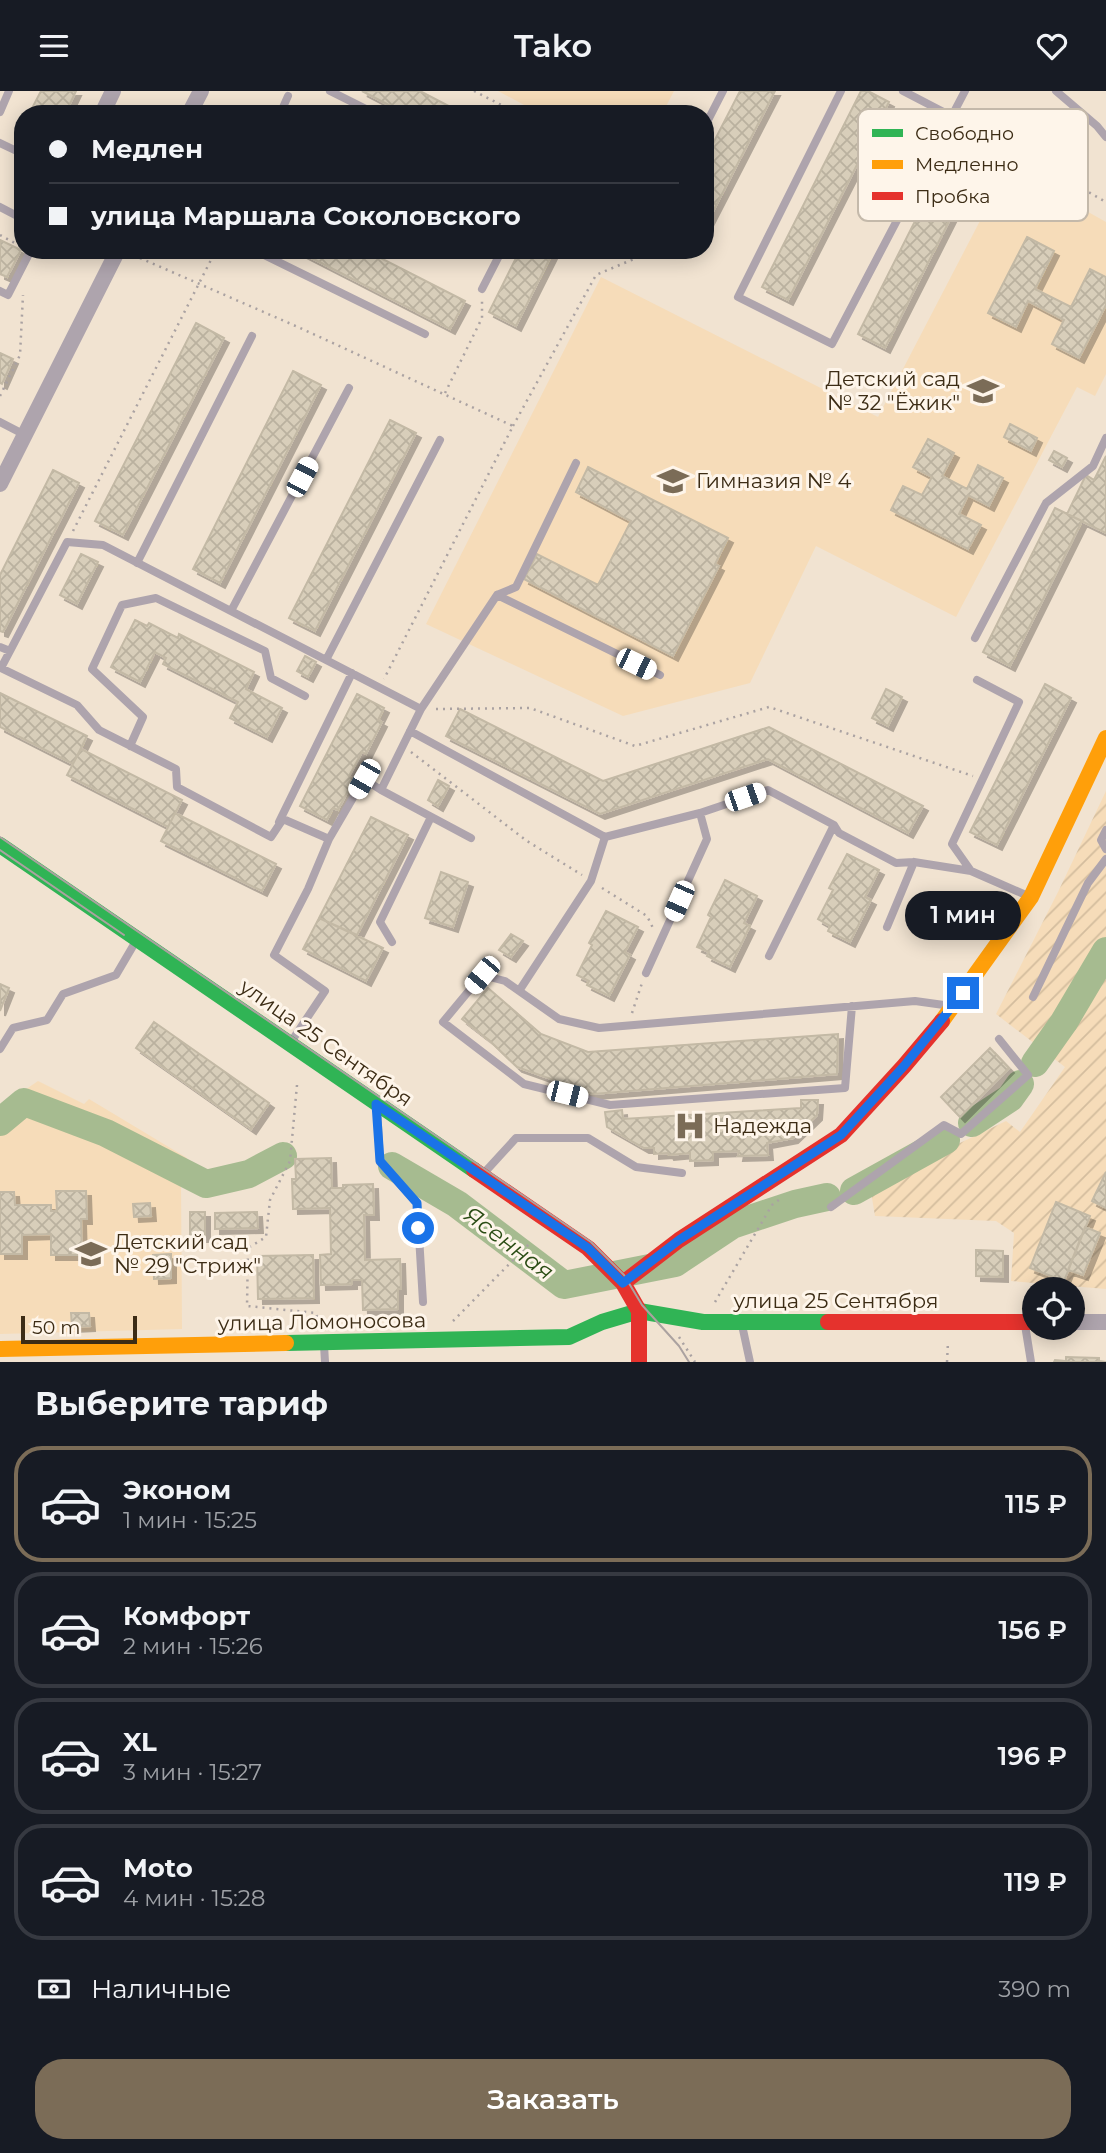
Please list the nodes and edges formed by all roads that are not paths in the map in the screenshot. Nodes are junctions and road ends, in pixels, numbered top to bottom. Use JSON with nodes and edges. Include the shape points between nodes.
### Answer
{"nodes":[{"id":1,"x":9,"y":91,"type":"edge"},
{"id":2,"x":330,"y":91,"type":"edge"},
{"id":3,"x":723,"y":91,"type":"edge"},
{"id":4,"x":841,"y":91,"type":"edge"},
{"id":5,"x":903,"y":91,"type":"edge"},
{"id":6,"x":965,"y":91,"type":"edge"},
{"id":7,"x":1056,"y":91,"type":"edge"},
{"id":8,"x":358,"y":105,"type":"edge"},
{"id":9,"x":714,"y":108,"type":"edge"},
{"id":10,"x":938,"y":109,"type":"edge"},
{"id":11,"x":957,"y":109,"type":"edge"},
{"id":12,"x":1077,"y":109,"type":"edge"},
{"id":13,"x":0,"y":112,"type":"edge"},
{"id":14,"x":1088,"y":118,"type":"edge"},
{"id":15,"x":1106,"y":137,"type":"edge"},
{"id":16,"x":897,"y":221,"type":"edge"},
{"id":17,"x":26,"y":259,"type":"edge"},
{"id":18,"x":113,"y":259,"type":"edge"},
{"id":19,"x":272,"y":259,"type":"edge"},
{"id":20,"x":497,"y":259,"type":"edge"},
{"id":21,"x":482,"y":289,"type":"road end"},
{"id":22,"x":0,"y":291,"type":"edge"},
{"id":23,"x":425,"y":334,"type":"dead end"},
{"id":24,"x":251,"y":336,"type":"dead end"},
{"id":25,"x":349,"y":388,"type":"dead end"},
{"id":26,"x":0,"y":422,"type":"edge"},
{"id":27,"x":25,"y":435,"type":"junction"},
{"id":28,"x":1106,"y":438,"type":"edge"},
{"id":29,"x":440,"y":440,"type":"dead end"},
{"id":30,"x":576,"y":463,"type":"dead end"},
{"id":31,"x":0,"y":484,"type":"edge"},
{"id":32,"x":137,"y":563,"type":"junction"},
{"id":33,"x":497,"y":595,"type":"junction"},
{"id":34,"x":231,"y":611,"type":"junction"},
{"id":35,"x":975,"y":638,"type":"dead end"},
{"id":36,"x":0,"y":647,"type":"edge"},
{"id":37,"x":10,"y":651,"type":"junction"},
{"id":38,"x":326,"y":660,"type":"junction"},
{"id":39,"x":352,"y":673,"type":"junction"},
{"id":40,"x":660,"y":675,"type":"dead end"},
{"id":41,"x":977,"y":680,"type":"dead end"},
{"id":42,"x":305,"y":696,"type":"dead end"},
{"id":43,"x":421,"y":709,"type":"junction"},
{"id":44,"x":410,"y":731,"type":"junction"},
{"id":45,"x":1106,"y":738,"type":"edge"},
{"id":46,"x":130,"y":746,"type":"junction"},
{"id":47,"x":381,"y":790,"type":"junction"},
{"id":48,"x":700,"y":813,"type":"junction"},
{"id":49,"x":431,"y":817,"type":"junction"},
{"id":50,"x":834,"y":825,"type":"junction"},
{"id":51,"x":1106,"y":830,"type":"edge"},
{"id":52,"x":274,"y":832,"type":"junction"},
{"id":53,"x":605,"y":837,"type":"junction"},
{"id":54,"x":471,"y":838,"type":"dead end"},
{"id":55,"x":329,"y":839,"type":"junction"},
{"id":56,"x":0,"y":845,"type":"edge"},
{"id":57,"x":1106,"y":849,"type":"edge"},
{"id":58,"x":1106,"y":859,"type":"edge"},
{"id":59,"x":914,"y":862,"type":"junction"},
{"id":60,"x":971,"y":871,"type":"junction"},
{"id":61,"x":1031,"y":897,"type":"junction"},
{"id":62,"x":887,"y":927,"type":"dead end"},
{"id":63,"x":137,"y":939,"type":"junction"},
{"id":64,"x":391,"y":943,"type":"dead end"},
{"id":65,"x":769,"y":956,"type":"dead end"},
{"id":66,"x":646,"y":973,"type":"road end"},
{"id":67,"x":519,"y":991,"type":"junction"},
{"id":68,"x":1032,"y":997,"type":"dead end"},
{"id":69,"x":852,"y":1006,"type":"junction"},
{"id":70,"x":954,"y":1006,"type":"junction"},
{"id":71,"x":999,"y":1039,"type":"dead end"},
{"id":72,"x":289,"y":1044,"type":"junction"},
{"id":73,"x":0,"y":1049,"type":"edge"},
{"id":74,"x":376,"y":1104,"type":"junction"},
{"id":75,"x":682,"y":1173,"type":"dead end"},
{"id":76,"x":482,"y":1176,"type":"junction"},
{"id":77,"x":831,"y":1206,"type":"dead end"},
{"id":78,"x":624,"y":1281,"type":"junction"},
{"id":79,"x":423,"y":1302,"type":"dead end"},
{"id":80,"x":639,"y":1311,"type":"junction"},
{"id":81,"x":741,"y":1322,"type":"junction"},
{"id":82,"x":1022,"y":1322,"type":"edge"},
{"id":83,"x":1085,"y":1322,"type":"edge"},
{"id":84,"x":1106,"y":1322,"type":"edge"},
{"id":85,"x":1030,"y":1340,"type":"edge"},
{"id":86,"x":324,"y":1342,"type":"junction"},
{"id":87,"x":0,"y":1349,"type":"edge"},
{"id":88,"x":325,"y":1362,"type":"edge"},
{"id":89,"x":639,"y":1362,"type":"edge"},
{"id":90,"x":750,"y":1362,"type":"edge"},
{"id":91,"x":1031,"y":1362,"type":"edge"}],
"edges":[{"from":1,"to":13,"type":"lane"},
{"from":2,"to":8,"type":"lane"},
{"from":3,"to":9,"type":"lane"},
{"from":4,"to":16,"type":"lane","via":[[738,296],[832,344]]},
{"from":5,"to":10,"type":"lane"},
{"from":6,"to":11,"type":"lane"},
{"from":7,"to":12,"type":"lane"},
{"from":14,"to":15,"type":"lane"},
{"from":17,"to":22,"type":"lane","via":[[8,295]]},
{"from":18,"to":27,"type":"street"},
{"from":19,"to":23,"type":"lane"},
{"from":20,"to":21,"type":"lane"},
{"from":24,"to":32,"type":"lane"},
{"from":25,"to":34,"type":"lane"},
{"from":26,"to":27,"type":"lane"},
{"from":27,"to":31,"type":"street"},
{"from":28,"to":35,"type":"lane","via":[[1093,466],[1046,503]]},
{"from":29,"to":38,"type":"lane"},
{"from":30,"to":33,"type":"lane","via":[[516,587]]},
{"from":32,"to":34,"type":"lane"},
{"from":32,"to":37,"type":"lane","via":[[103,545],[67,542]]},
{"from":33,"to":40,"type":"lane"},
{"from":33,"to":43,"type":"lane"},
{"from":34,"to":38,"type":"lane"},
{"from":36,"to":37,"type":"lane"},
{"from":37,"to":46,"type":"lane","via":[[1,668],[78,705],[99,730]]},
{"from":38,"to":39,"type":"lane"},
{"from":39,"to":43,"type":"lane"},
{"from":39,"to":52,"type":"lane"},
{"from":41,"to":60,"type":"lane","via":[[1019,702],[952,844]]},
{"from":42,"to":46,"type":"lane","via":[[271,678],[265,651],[156,597],[122,605],[92,669],[144,717]]},
{"from":43,"to":44,"type":"lane"},
{"from":44,"to":47,"type":"lane"},
{"from":44,"to":53,"type":"lane"},
{"from":45,"to":61,"type":"street"},
{"from":46,"to":52,"type":"lane","via":[[176,769],[177,787],[271,837]]},
{"from":47,"to":49,"type":"lane"},
{"from":47,"to":55,"type":"lane","via":[[364,779]]},
{"from":48,"to":50,"type":"lane","via":[[768,790]]},
{"from":48,"to":53,"type":"lane"},
{"from":48,"to":66,"type":"lane","via":[[707,839]]},
{"from":49,"to":54,"type":"lane"},
{"from":49,"to":64,"type":"lane","via":[[380,922]]},
{"from":50,"to":59,"type":"lane","via":[[839,834],[896,863]]},
{"from":50,"to":65,"type":"lane"},
{"from":51,"to":57,"type":"lane","via":[[1101,840]]},
{"from":52,"to":55,"type":"lane","via":[[284,819]]},
{"from":53,"to":67,"type":"lane","via":[[591,881]]},
{"from":55,"to":72,"type":"lane","via":[[274,955],[325,991]]},
{"from":56,"to":63,"type":"street","name":"улица 25 Сентября"},
{"from":58,"to":68,"type":"lane","via":[[1088,883]]},
{"from":59,"to":60,"type":"lane"},
{"from":59,"to":62,"type":"lane"},
{"from":60,"to":61,"type":"lane"},
{"from":61,"to":70,"type":"street"},
{"from":63,"to":72,"type":"street","name":"улица 25 Сентября"},
{"from":63,"to":73,"type":"lane","via":[[116,975],[63,994],[47,1020],[13,1028]]},
{"from":67,"to":69,"type":"lane","via":[[559,1019],[599,1028]]},
{"from":67,"to":69,"type":"lane","via":[[505,981],[482,975],[443,1022],[524,1084],[610,1105],[845,1088]]},
{"from":69,"to":70,"type":"lane","via":[[915,1001]]},
{"from":70,"to":78,"type":"street","via":[[841,1135]]},
{"from":71,"to":77,"type":"lane","via":[[1028,1075],[961,1134],[944,1125]]},
{"from":72,"to":74,"type":"street","name":"улица 25 Сентября"},
{"from":74,"to":76,"type":"street","name":"улица 25 Сентября"},
{"from":74,"to":79,"type":"lane","via":[[380,1161],[417,1203]]},
{"from":75,"to":76,"type":"lane","via":[[636,1167],[588,1138],[516,1138]]},
{"from":76,"to":78,"type":"street","name":"улица 25 Сентября","via":[[588,1248]]},
{"from":78,"to":80,"type":"street","name":"улица 25 Сентября"},
{"from":80,"to":81,"type":"street","name":"улица 25 Сентября","via":[[703,1322]]},
{"from":80,"to":86,"type":"street","name":"улица Ломоносова","via":[[569,1337]]},
{"from":80,"to":89,"type":"street"},
{"from":81,"to":82,"type":"street","name":"улица 25 Сентября"},
{"from":81,"to":90,"type":"lane"},
{"from":83,"to":84,"type":"street"},
{"from":85,"to":91,"type":"lane"},
{"from":86,"to":87,"type":"street","name":"улица Ломоносова"},
{"from":86,"to":88,"type":"lane"}]}
